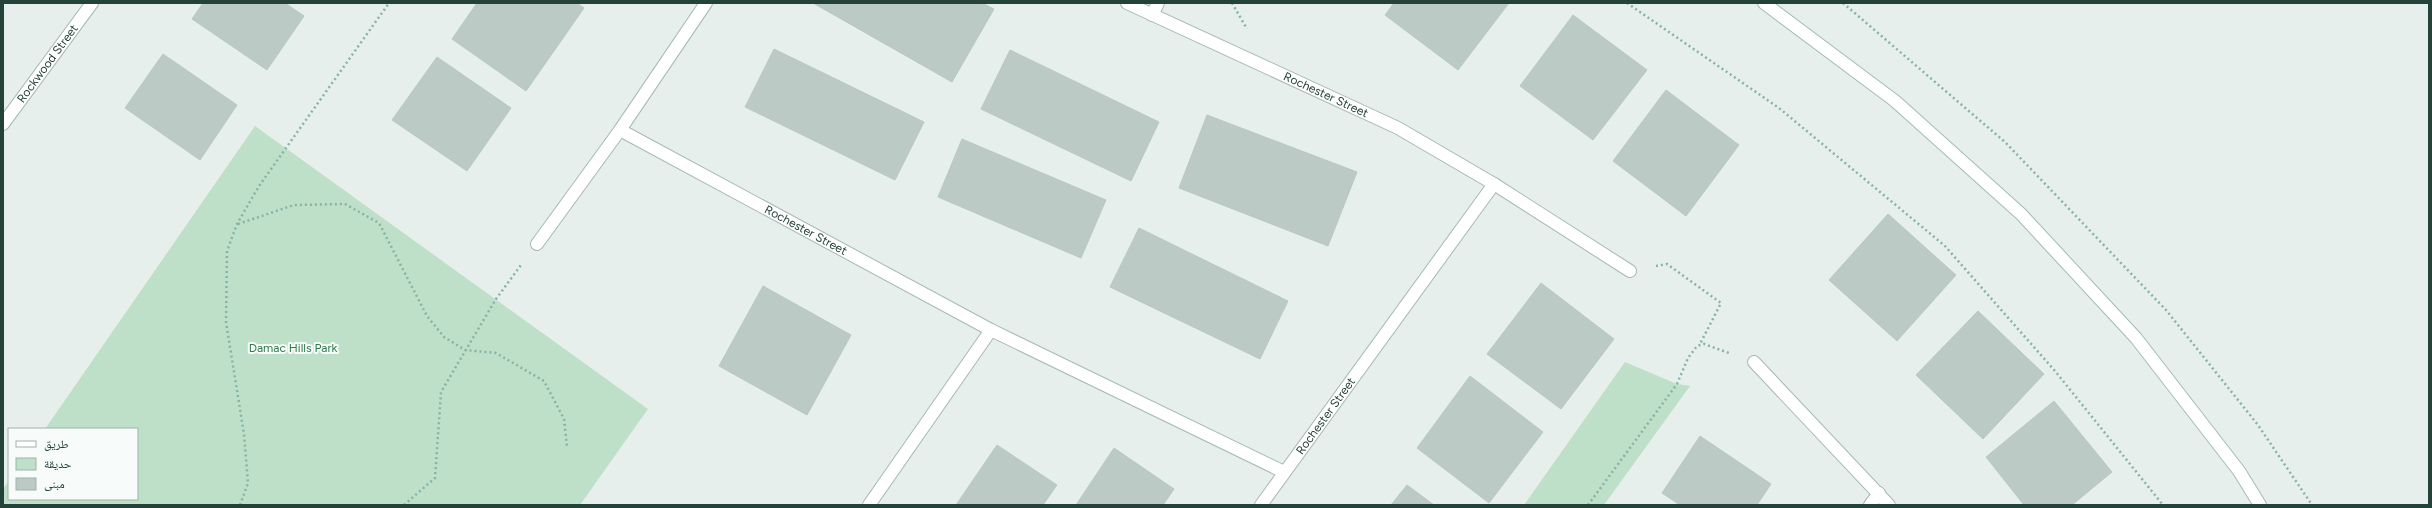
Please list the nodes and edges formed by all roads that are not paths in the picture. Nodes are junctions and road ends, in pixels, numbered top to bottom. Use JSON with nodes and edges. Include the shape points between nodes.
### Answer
{"nodes":[{"id":1,"x":92,"y":3,"type":"edge"},
{"id":2,"x":706,"y":3,"type":"edge"},
{"id":3,"x":1127,"y":3,"type":"edge"},
{"id":4,"x":1158,"y":3,"type":"edge"},
{"id":5,"x":1764,"y":3,"type":"edge"},
{"id":6,"x":1152,"y":15,"type":"junction"},
{"id":7,"x":3,"y":124,"type":"edge"},
{"id":8,"x":620,"y":130,"type":"junction"},
{"id":9,"x":1494,"y":184,"type":"junction"},
{"id":10,"x":537,"y":244,"type":"road end"},
{"id":11,"x":1630,"y":271,"type":"road end"},
{"id":12,"x":991,"y":330,"type":"junction"},
{"id":13,"x":1754,"y":362,"type":"road end"},
{"id":14,"x":1284,"y":472,"type":"junction"},
{"id":15,"x":1879,"y":493,"type":"junction"},
{"id":16,"x":869,"y":505,"type":"edge"},
{"id":17,"x":1261,"y":505,"type":"edge"},
{"id":18,"x":1870,"y":505,"type":"edge"},
{"id":19,"x":1889,"y":505,"type":"edge"},
{"id":20,"x":2260,"y":505,"type":"edge"}],
"edges":[{"from":1,"to":7,"type":"street","name":"Rockwood Street"},
{"from":2,"to":8,"type":"street"},
{"from":3,"to":6,"type":"street","name":"Rochester Street"},
{"from":4,"to":6,"type":"street"},
{"from":5,"to":20,"type":"street","via":[[1895,101],[2021,214],[2136,338],[2239,471]]},
{"from":6,"to":9,"type":"street","name":"Rochester Street","via":[[1398,128]]},
{"from":8,"to":10,"type":"street"},
{"from":8,"to":12,"type":"street","name":"Rochester Street"},
{"from":9,"to":11,"type":"street","name":"Rochester Street"},
{"from":9,"to":14,"type":"street","name":"Rochester Street"},
{"from":12,"to":14,"type":"street","name":"Rochester Street"},
{"from":12,"to":16,"type":"street"},
{"from":13,"to":15,"type":"street"},
{"from":14,"to":17,"type":"street","name":"Rochester Street"},
{"from":15,"to":18,"type":"street"},
{"from":15,"to":19,"type":"street"}]}
